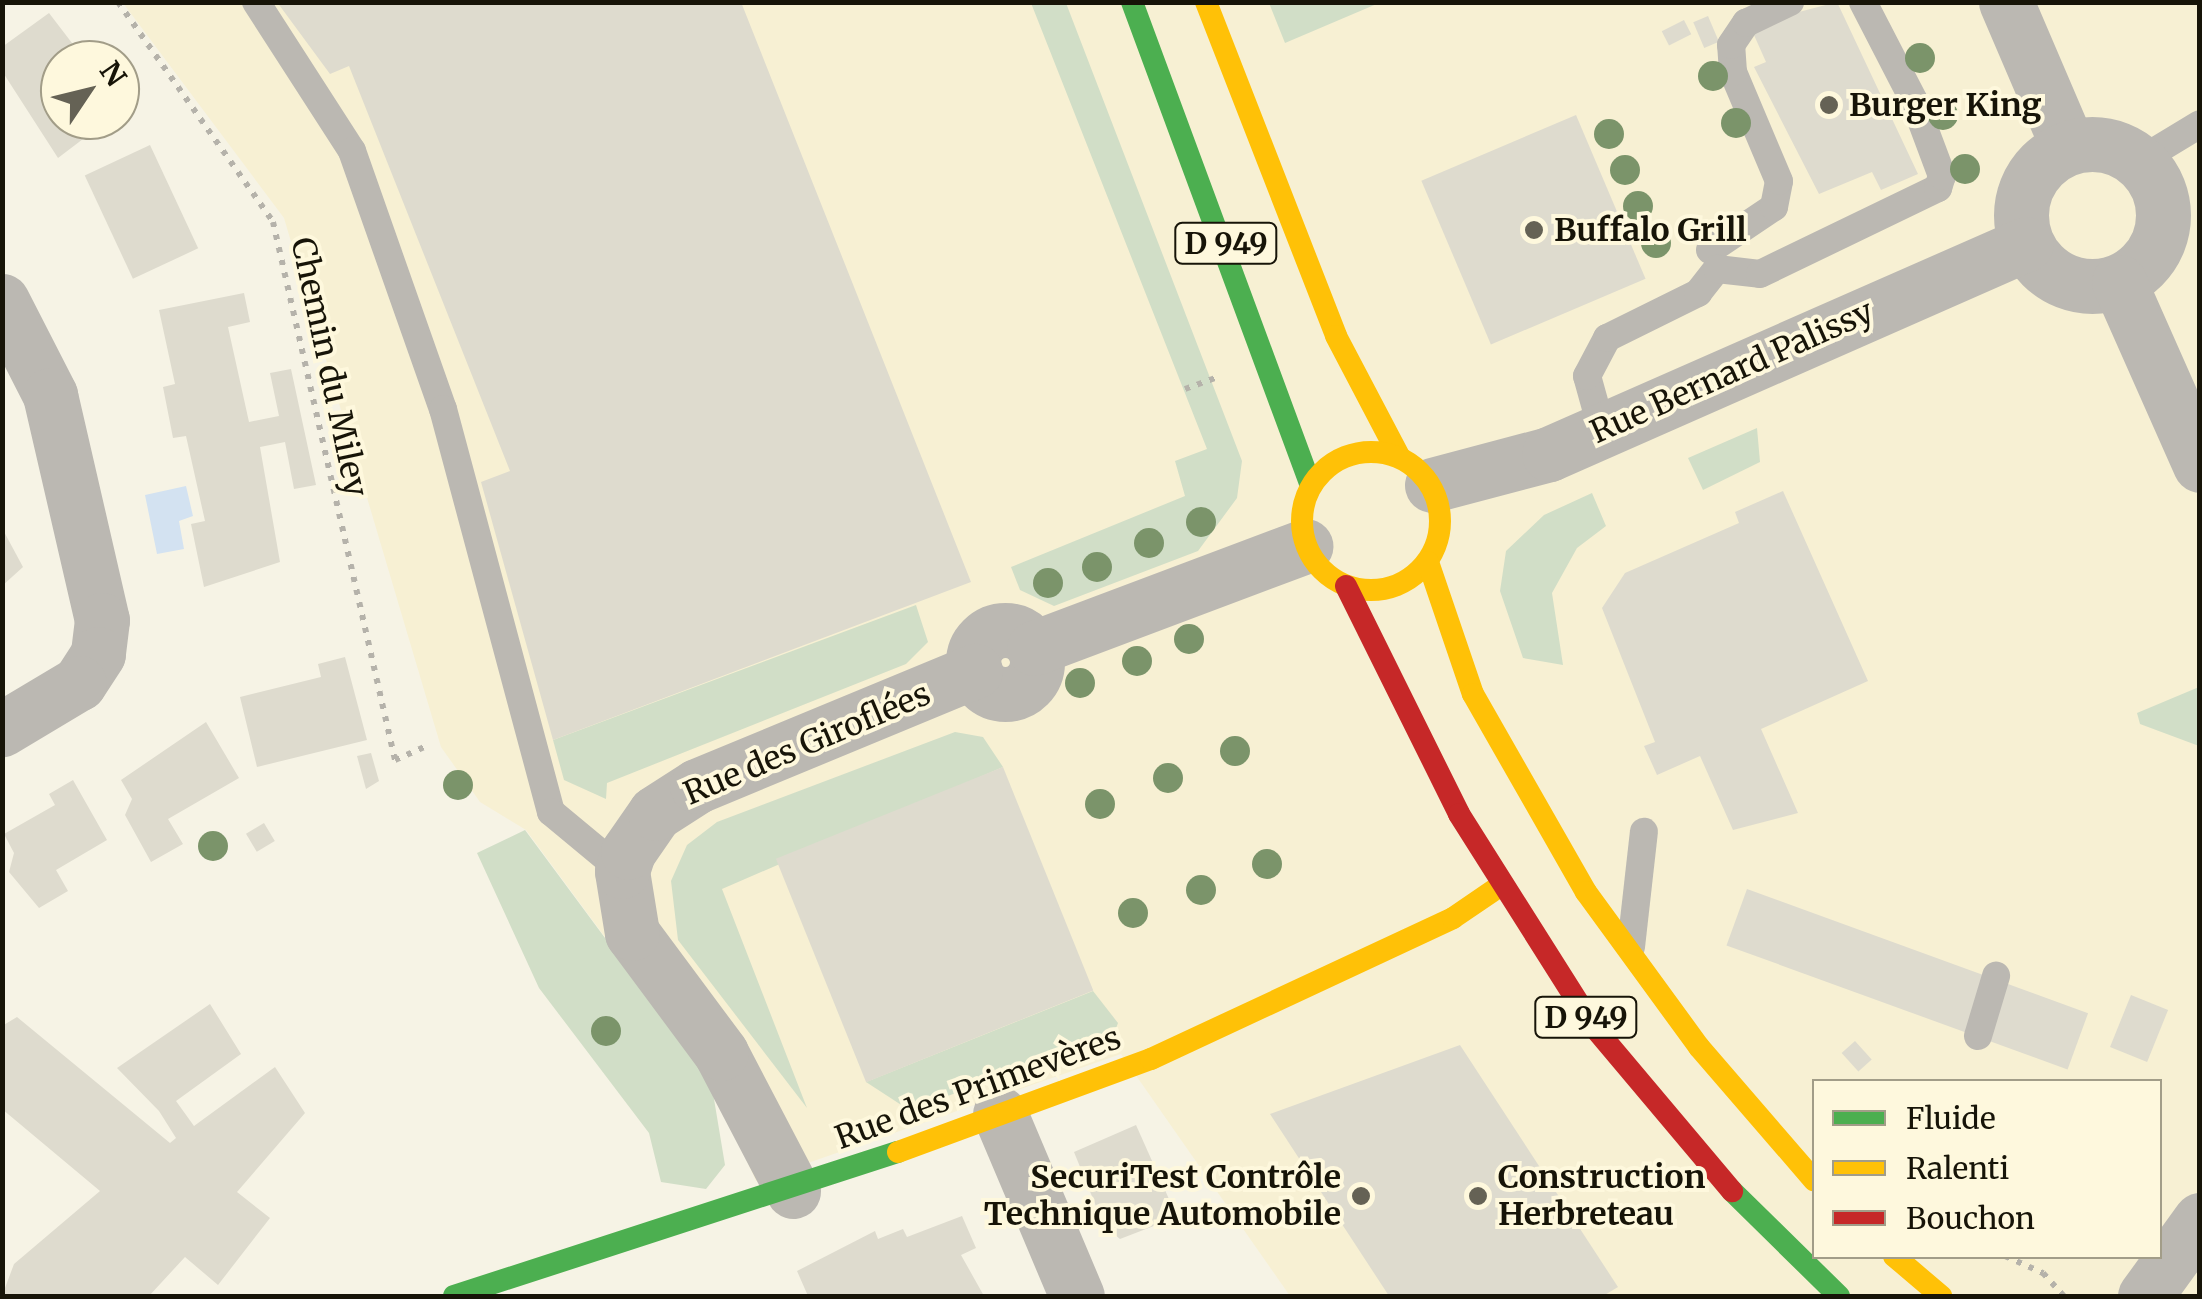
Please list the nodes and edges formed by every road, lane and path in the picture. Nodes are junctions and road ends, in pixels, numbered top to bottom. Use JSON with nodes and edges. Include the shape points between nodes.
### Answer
{"nodes":[{"id":1,"x":118,"y":2,"type":"edge"},
{"id":2,"x":256,"y":2,"type":"edge"},
{"id":3,"x":1132,"y":2,"type":"edge"},
{"id":4,"x":1206,"y":2,"type":"edge"},
{"id":5,"x":1790,"y":2,"type":"edge"},
{"id":6,"x":1863,"y":2,"type":"edge"},
{"id":7,"x":2006,"y":2,"type":"edge"},
{"id":8,"x":2200,"y":124,"type":"edge"},
{"id":9,"x":2068,"y":147,"type":"junction"},
{"id":10,"x":2139,"y":161,"type":"junction"},
{"id":11,"x":2026,"y":244,"type":"junction"},
{"id":12,"x":1714,"y":259,"type":"junction"},
{"id":13,"x":2119,"y":282,"type":"junction"},
{"id":14,"x":2,"y":301,"type":"edge"},
{"id":15,"x":1233,"y":371,"type":"dead end"},
{"id":16,"x":1185,"y":389,"type":"dead end"},
{"id":17,"x":1602,"y":430,"type":"junction"},
{"id":18,"x":2200,"y":465,"type":"edge"},
{"id":19,"x":1415,"y":471,"type":"junction"},
{"id":20,"x":1311,"y":486,"type":"junction"},
{"id":21,"x":1306,"y":546,"type":"junction"},
{"id":22,"x":1428,"y":562,"type":"junction"},
{"id":23,"x":1346,"y":586,"type":"junction"},
{"id":24,"x":2,"y":730,"type":"edge"},
{"id":25,"x":429,"y":745,"type":"dead end"},
{"id":26,"x":1644,"y":832,"type":"dead end"},
{"id":27,"x":622,"y":871,"type":"junction"},
{"id":28,"x":1500,"y":886,"type":"junction"},
{"id":29,"x":1630,"y":958,"type":"junction"},
{"id":30,"x":1996,"y":976,"type":"dead end"},
{"id":31,"x":1978,"y":1036,"type":"dead end"},
{"id":32,"x":1000,"y":1114,"type":"junction"},
{"id":33,"x":1812,"y":1178,"type":"edge"},
{"id":34,"x":793,"y":1191,"type":"junction"},
{"id":35,"x":2196,"y":1242,"type":"edge"},
{"id":36,"x":1898,"y":1259,"type":"edge"},
{"id":37,"x":2013,"y":1259,"type":"edge"},
{"id":38,"x":1071,"y":1292,"type":"edge"},
{"id":39,"x":454,"y":1296,"type":"edge"},
{"id":40,"x":1839,"y":1296,"type":"edge"},
{"id":41,"x":1941,"y":1296,"type":"edge"},
{"id":42,"x":2064,"y":1296,"type":"edge"},
{"id":43,"x":2145,"y":1296,"type":"edge"}],
"edges":[{"from":1,"to":25,"type":"path","name":"Chemin du Miley","via":[[273,222],[395,760]]},
{"from":2,"to":27,"type":"lane","via":[[352,151],[443,409],[550,812]]},
{"from":3,"to":20,"type":"main road","number":"D 949"},
{"from":4,"to":19,"type":"main road","number":"D 949","via":[[1336,336]]},
{"from":5,"to":12,"type":"lane","via":[[1746,23],[1731,45],[1779,181],[1774,207]]},
{"from":6,"to":12,"type":"lane","via":[[1914,101],[1942,176],[1938,188],[1760,274]]},
{"from":7,"to":9,"type":"street"},
{"from":8,"to":10,"type":"lane"},
{"from":9,"to":10,"type":"street","via":[[2105,144]]},
{"from":9,"to":11,"type":"street","via":[[2032,174],[2023,195]]},
{"from":10,"to":13,"type":"street","via":[[2164,217],[2151,256]]},
{"from":11,"to":13,"type":"street","via":[[2038,263],[2075,286]]},
{"from":11,"to":17,"type":"street","name":"Rue Bernard Palissy"},
{"from":12,"to":17,"type":"lane","via":[[1698,294],[1663,303],[1596,348],[1587,389]]},
{"from":13,"to":18,"type":"street"},
{"from":14,"to":24,"type":"street","via":[[50,395],[102,620],[98,654],[79,683]]},
{"from":15,"to":16,"type":"path"},
{"from":17,"to":19,"type":"street","name":"Rue Bernard Palissy","via":[[1516,466]]},
{"from":19,"to":20,"type":"main road","via":[[1348,454]]},
{"from":19,"to":22,"type":"main road","via":[[1441,525]]},
{"from":20,"to":21,"type":"main road"},
{"from":21,"to":23,"type":"main road"},
{"from":21,"to":27,"type":"street","name":"Rue des Giroflées","via":[[1034,648],[1036,670],[1020,691],[993,692],[974,671],[697,786],[656,814]]},
{"from":22,"to":23,"type":"main road","via":[[1391,588]]},
{"from":22,"to":29,"type":"main road","number":"D 949","via":[[1481,709]]},
{"from":23,"to":28,"type":"main road","number":"D 949"},
{"from":26,"to":29,"type":"lane"},
{"from":27,"to":34,"type":"street","via":[[632,933],[722,1054]]},
{"from":28,"to":32,"type":"main road","name":"Rue des Primevères","via":[[1453,918],[1182,1047]]},
{"from":28,"to":40,"type":"main road","number":"D 949","via":[[1644,1092]]},
{"from":29,"to":33,"type":"main road","number":"D 949"},
{"from":30,"to":31,"type":"lane"},
{"from":32,"to":34,"type":"main road","name":"Rue des Primevères"},
{"from":32,"to":38,"type":"street"},
{"from":34,"to":39,"type":"main road","name":"Rue des Primevères"},
{"from":35,"to":43,"type":"street"},
{"from":36,"to":41,"type":"main road"},
{"from":37,"to":42,"type":"path","via":[[2043,1273]]}]}
